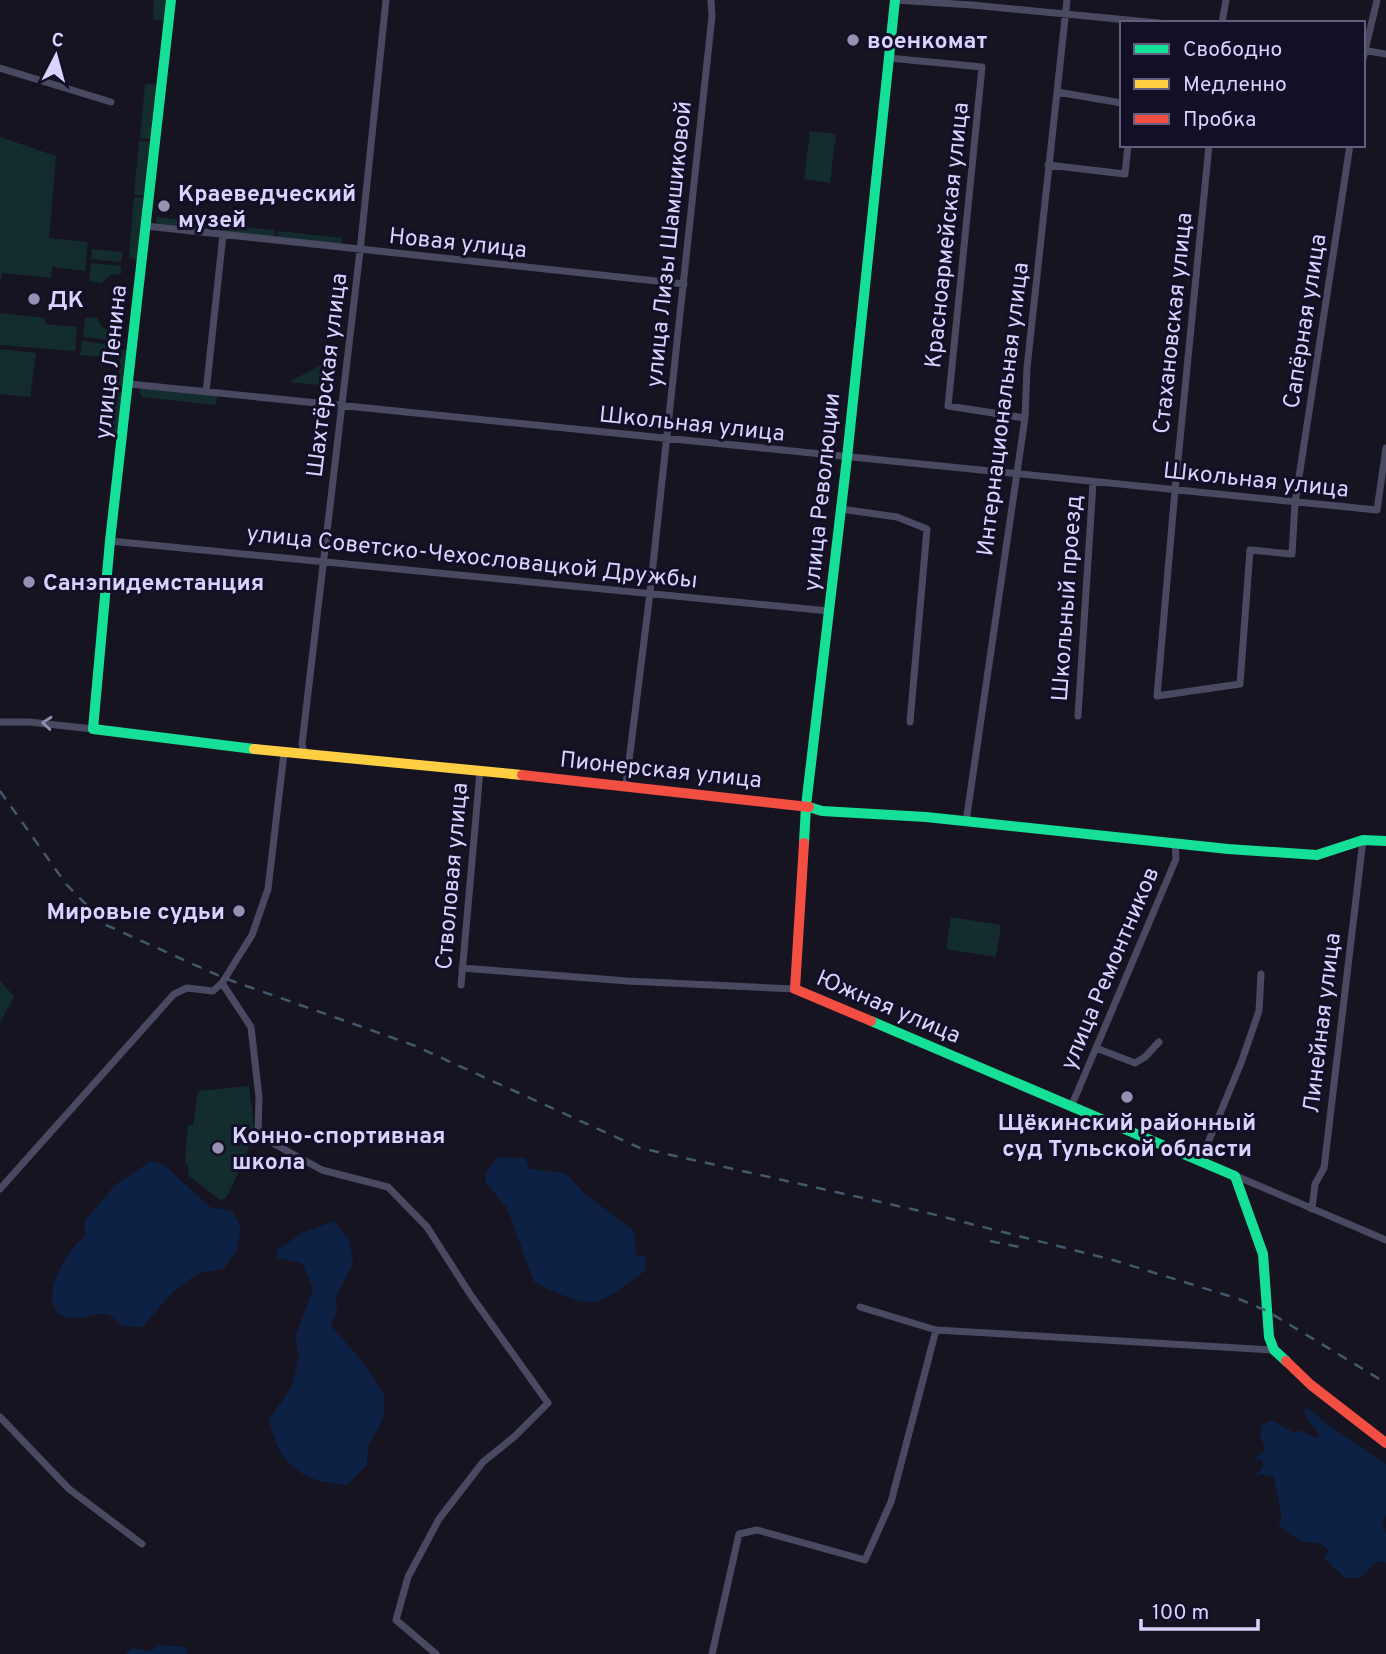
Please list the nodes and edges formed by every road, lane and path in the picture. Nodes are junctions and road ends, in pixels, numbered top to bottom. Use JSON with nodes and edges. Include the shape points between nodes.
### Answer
{"nodes":[{"id":1,"x":171,"y":0,"type":"edge"},
{"id":2,"x":386,"y":0,"type":"edge"},
{"id":3,"x":711,"y":0,"type":"edge"},
{"id":4,"x":895,"y":0,"type":"edge"},
{"id":5,"x":1067,"y":0,"type":"edge"},
{"id":6,"x":1226,"y":0,"type":"edge"},
{"id":7,"x":1377,"y":0,"type":"edge"},
{"id":8,"x":972,"y":2,"type":"edge"},
{"id":9,"x":1067,"y":13,"type":"junction"},
{"id":10,"x":1141,"y":21,"type":"edge"},
{"id":11,"x":1222,"y":21,"type":"edge"},
{"id":12,"x":1365,"y":49,"type":"edge"},
{"id":13,"x":1365,"y":53,"type":"edge"},
{"id":14,"x":1386,"y":54,"type":"edge"},
{"id":15,"x":889,"y":58,"type":"junction"},
{"id":16,"x":0,"y":68,"type":"edge"},
{"id":17,"x":1057,"y":92,"type":"junction"},
{"id":18,"x":111,"y":102,"type":"dead end"},
{"id":19,"x":1120,"y":103,"type":"edge"},
{"id":20,"x":1128,"y":147,"type":"edge"},
{"id":21,"x":1209,"y":147,"type":"edge"},
{"id":22,"x":1350,"y":147,"type":"edge"},
{"id":23,"x":1048,"y":165,"type":"junction"},
{"id":24,"x":146,"y":226,"type":"junction"},
{"id":25,"x":223,"y":235,"type":"junction"},
{"id":26,"x":360,"y":251,"type":"junction"},
{"id":27,"x":684,"y":284,"type":"junction"},
{"id":28,"x":129,"y":384,"type":"junction"},
{"id":29,"x":206,"y":392,"type":"junction"},
{"id":30,"x":341,"y":406,"type":"junction"},
{"id":31,"x":1025,"y":418,"type":"junction"},
{"id":32,"x":667,"y":440,"type":"junction"},
{"id":33,"x":1386,"y":449,"type":"edge"},
{"id":34,"x":847,"y":458,"type":"junction"},
{"id":35,"x":1017,"y":474,"type":"junction"},
{"id":36,"x":1093,"y":482,"type":"junction"},
{"id":37,"x":1175,"y":490,"type":"junction"},
{"id":38,"x":1295,"y":503,"type":"junction"},
{"id":39,"x":841,"y":509,"type":"junction"},
{"id":40,"x":110,"y":541,"type":"junction"},
{"id":41,"x":325,"y":561,"type":"junction"},
{"id":42,"x":650,"y":593,"type":"junction"},
{"id":43,"x":829,"y":611,"type":"junction"},
{"id":44,"x":1078,"y":716,"type":"dead end"},
{"id":45,"x":0,"y":722,"type":"edge"},
{"id":46,"x":910,"y":722,"type":"dead end"},
{"id":47,"x":93,"y":729,"type":"junction"},
{"id":48,"x":284,"y":753,"type":"junction"},
{"id":49,"x":304,"y":753,"type":"junction"},
{"id":50,"x":480,"y":771,"type":"junction"},
{"id":51,"x":626,"y":785,"type":"junction"},
{"id":52,"x":806,"y":806,"type":"junction"},
{"id":53,"x":966,"y":822,"type":"junction"},
{"id":54,"x":1363,"y":840,"type":"junction"},
{"id":55,"x":1386,"y":841,"type":"edge"},
{"id":56,"x":1175,"y":843,"type":"junction"},
{"id":57,"x":462,"y":968,"type":"junction"},
{"id":58,"x":1261,"y":974,"type":"dead end"},
{"id":59,"x":223,"y":981,"type":"junction"},
{"id":60,"x":461,"y":985,"type":"dead end"},
{"id":61,"x":795,"y":989,"type":"junction"},
{"id":62,"x":1158,"y":1042,"type":"dead end"},
{"id":63,"x":1096,"y":1048,"type":"junction"},
{"id":64,"x":1071,"y":1107,"type":"junction"},
{"id":65,"x":1200,"y":1162,"type":"junction"},
{"id":66,"x":1235,"y":1176,"type":"junction"},
{"id":67,"x":0,"y":1189,"type":"edge"},
{"id":68,"x":1312,"y":1209,"type":"junction"},
{"id":69,"x":1386,"y":1240,"type":"edge"},
{"id":70,"x":860,"y":1307,"type":"dead end"},
{"id":71,"x":936,"y":1331,"type":"junction"},
{"id":72,"x":1274,"y":1350,"type":"junction"},
{"id":73,"x":0,"y":1417,"type":"edge"},
{"id":74,"x":1386,"y":1443,"type":"edge"},
{"id":75,"x":142,"y":1544,"type":"dead end"},
{"id":76,"x":436,"y":1654,"type":"edge"},
{"id":77,"x":712,"y":1654,"type":"edge"}],
"edges":[{"from":1,"to":24,"type":"street","name":"улица Ленина"},
{"from":2,"to":26,"type":"street","name":"Шахтёрская улица"},
{"from":3,"to":27,"type":"street","name":"улица Лизы Шамшиковой"},
{"from":4,"to":8,"type":"street"},
{"from":4,"to":15,"type":"street","name":"улица Революции"},
{"from":5,"to":9,"type":"street","name":"Интернациональная улица"},
{"from":6,"to":11,"type":"street"},
{"from":7,"to":12,"type":"street"},
{"from":8,"to":9,"type":"street"},
{"from":9,"to":10,"type":"street"},
{"from":9,"to":17,"type":"street","name":"Интернациональная улица"},
{"from":13,"to":14,"type":"street"},
{"from":15,"to":31,"type":"street","name":"Красноармейская улица","via":[[982,67],[948,406]]},
{"from":15,"to":34,"type":"street","name":"улица Революции"},
{"from":16,"to":18,"type":"street"},
{"from":17,"to":19,"type":"street"},
{"from":17,"to":23,"type":"street","name":"Интернациональная улица"},
{"from":20,"to":23,"type":"street","via":[[1125,174]]},
{"from":21,"to":37,"type":"street","name":"Стахановская улица"},
{"from":22,"to":38,"type":"street","name":"Сапёрная улица"},
{"from":23,"to":31,"type":"street","name":"Интернациональная улица"},
{"from":24,"to":25,"type":"street","name":"Новая улица"},
{"from":24,"to":28,"type":"street","name":"улица Ленина"},
{"from":25,"to":26,"type":"street","name":"Новая улица"},
{"from":25,"to":29,"type":"street"},
{"from":26,"to":27,"type":"street","name":"Новая улица"},
{"from":26,"to":30,"type":"street","name":"Шахтёрская улица"},
{"from":27,"to":32,"type":"street","name":"улица Лизы Шамшиковой"},
{"from":28,"to":29,"type":"street","name":"Школьная улица"},
{"from":28,"to":40,"type":"street","name":"улица Ленина"},
{"from":29,"to":30,"type":"street","name":"Школьная улица"},
{"from":30,"to":32,"type":"street","name":"Школьная улица"},
{"from":30,"to":41,"type":"street","name":"Шахтёрская улица"},
{"from":31,"to":35,"type":"street","name":"Интернациональная улица"},
{"from":32,"to":34,"type":"street","name":"Школьная улица"},
{"from":32,"to":42,"type":"street","name":"улица Лизы Шамшиковой"},
{"from":33,"to":38,"type":"street","name":"Школьная улица","via":[[1377,510]]},
{"from":34,"to":35,"type":"street","name":"Школьная улица"},
{"from":34,"to":39,"type":"street","name":"улица Революции"},
{"from":35,"to":36,"type":"street","name":"Школьная улица"},
{"from":35,"to":53,"type":"street","name":"Интернациональная улица"},
{"from":36,"to":37,"type":"street","name":"Школьная улица"},
{"from":36,"to":44,"type":"street","name":"Школьный проезд"},
{"from":37,"to":38,"type":"street","name":"Школьная улица"},
{"from":37,"to":38,"type":"street","name":"Стахановская улица","via":[[1157,696],[1240,684],[1250,550],[1292,554]]},
{"from":39,"to":43,"type":"street","name":"улица Революции"},
{"from":39,"to":46,"type":"street","via":[[897,517],[927,529]]},
{"from":40,"to":41,"type":"street","name":"улица Советско-Чехословацкой Дружбы"},
{"from":40,"to":47,"type":"street","name":"улица Ленина"},
{"from":41,"to":42,"type":"street","name":"улица Советско-Чехословацкой Дружбы"},
{"from":41,"to":49,"type":"street","name":"Шахтёрская улица"},
{"from":42,"to":43,"type":"street","name":"улица Советско-Чехословацкой Дружбы"},
{"from":42,"to":51,"type":"street","name":"улица Лизы Шамшиковой"},
{"from":43,"to":52,"type":"street","name":"улица Революции"},
{"from":47,"to":45,"type":"street","name":"Пионерская улица","one_way":true},
{"from":47,"to":48,"type":"street","name":"Пионерская улица"},
{"from":48,"to":49,"type":"street","name":"Пионерская улица"},
{"from":48,"to":59,"type":"street","via":[[268,889],[253,935]]},
{"from":49,"to":50,"type":"street","name":"Пионерская улица"},
{"from":50,"to":51,"type":"street","name":"Пионерская улица"},
{"from":50,"to":57,"type":"street","name":"Стволовая улица"},
{"from":51,"to":52,"type":"street","name":"Пионерская улица"},
{"from":52,"to":53,"type":"street","name":"Пионерская улица"},
{"from":52,"to":61,"type":"street","name":"улица Революции"},
{"from":53,"to":56,"type":"street","name":"Пионерская улица"},
{"from":54,"to":55,"type":"street"},
{"from":54,"to":56,"type":"street","name":"Пионерская улица","via":[[1317,855]]},
{"from":54,"to":68,"type":"street","name":"Линейная улица","via":[[1324,1168],[1315,1184]]},
{"from":56,"to":63,"type":"street","name":"улица Ремонтников","via":[[1176,859]]},
{"from":57,"to":60,"type":"street","name":"Стволовая улица"},
{"from":57,"to":61,"type":"street","name":"Южная улица"},
{"from":58,"to":65,"type":"street","via":[[1259,1011]]},
{"from":59,"to":67,"type":"street","via":[[213,991],[187,988],[174,994]]},
{"from":59,"to":76,"type":"street","via":[[251,1027],[260,1097],[258,1135],[322,1170],[388,1187],[427,1227],[548,1403],[464,1484],[439,1518],[408,1577],[396,1620]]},
{"from":61,"to":64,"type":"street","name":"Южная улица"},
{"from":62,"to":63,"type":"street","via":[[1135,1063]]},
{"from":63,"to":64,"type":"street","name":"улица Ремонтников"},
{"from":64,"to":65,"type":"street","name":"Южная улица"},
{"from":65,"to":66,"type":"street","name":"Южная улица"},
{"from":66,"to":68,"type":"street"},
{"from":66,"to":72,"type":"street","via":[[1263,1254]]},
{"from":68,"to":69,"type":"street"},
{"from":70,"to":71,"type":"street"},
{"from":71,"to":72,"type":"street"},
{"from":71,"to":77,"type":"street","via":[[891,1502],[865,1560],[757,1530],[739,1534]]},
{"from":72,"to":74,"type":"street"},
{"from":73,"to":75,"type":"street","via":[[69,1489]]}]}
